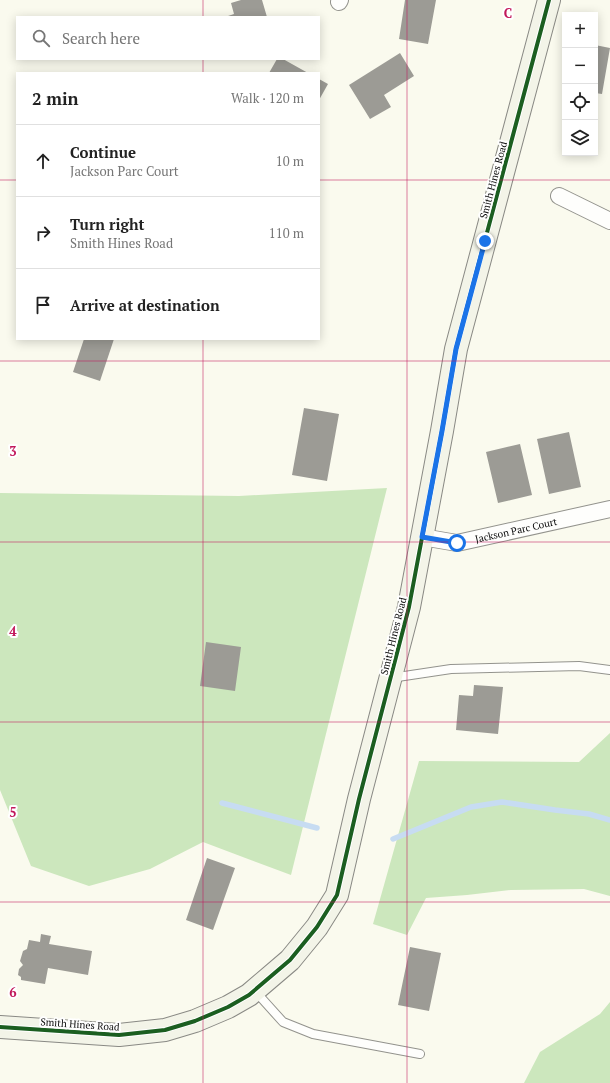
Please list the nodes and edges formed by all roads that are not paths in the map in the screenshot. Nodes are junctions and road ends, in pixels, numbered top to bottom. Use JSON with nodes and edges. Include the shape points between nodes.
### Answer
{"nodes":[{"id":1,"x":549,"y":0,"type":"edge"},
{"id":2,"x":559,"y":196,"type":"dead end"},
{"id":3,"x":610,"y":221,"type":"edge"},
{"id":4,"x":610,"y":509,"type":"edge"},
{"id":5,"x":422,"y":537,"type":"junction"},
{"id":6,"x":610,"y":670,"type":"edge"},
{"id":7,"x":391,"y":678,"type":"junction"},
{"id":8,"x":255,"y":990,"type":"junction"},
{"id":9,"x":0,"y":1027,"type":"edge"},
{"id":10,"x":420,"y":1054,"type":"dead end"}],
"edges":[{"from":1,"to":5,"type":"street","name":"Smith Hines Road","via":[[456,349]]},
{"from":2,"to":3,"type":"street"},
{"from":4,"to":5,"type":"street","name":"Jackson Parc Court","via":[[457,543]]},
{"from":5,"to":7,"type":"street","name":"Smith Hines Road","via":[[409,607]]},
{"from":6,"to":7,"type":"lane","via":[[579,666],[451,670]]},
{"from":7,"to":8,"type":"street","name":"Smith Hines Road","via":[[337,895],[317,927],[290,960]]},
{"from":8,"to":9,"type":"street","name":"Smith Hines Road","via":[[228,1007],[165,1030],[119,1035]]},
{"from":8,"to":10,"type":"lane","via":[[283,1022],[313,1034]]}]}
